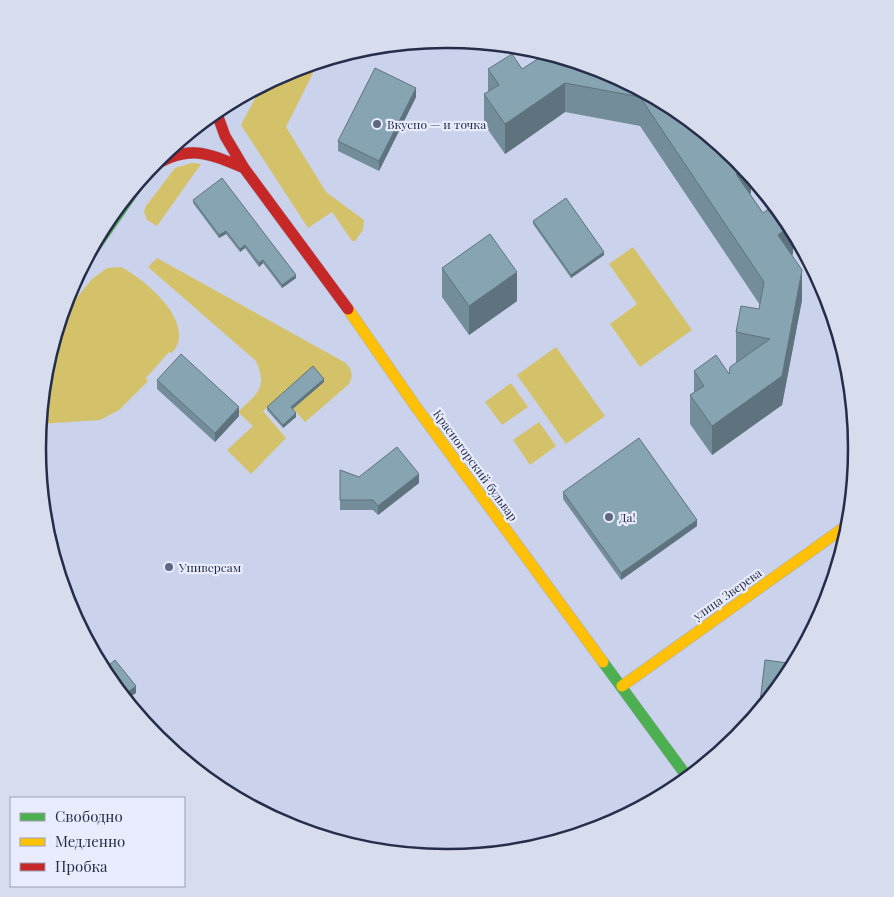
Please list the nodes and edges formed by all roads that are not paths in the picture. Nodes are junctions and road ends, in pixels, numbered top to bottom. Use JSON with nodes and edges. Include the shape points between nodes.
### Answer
{"nodes":[{"id":1,"x":219,"y":119,"type":"edge"},
{"id":2,"x":177,"y":153,"type":"edge"},
{"id":3,"x":244,"y":168,"type":"junction"},
{"id":4,"x":839,"y":531,"type":"edge"},
{"id":5,"x":622,"y":686,"type":"junction"},
{"id":6,"x":683,"y":772,"type":"edge"}],
"edges":[{"from":1,"to":3,"type":"main road","name":"Красногорский бульвар"},
{"from":2,"to":3,"type":"main road","name":"Красногорский бульвар","via":[[210,153]]},
{"from":3,"to":5,"type":"main road","name":"Красногорский бульвар"},
{"from":4,"to":5,"type":"main road","name":"улица Зверева"},
{"from":5,"to":6,"type":"main road","name":"Красногорский бульвар"}]}
